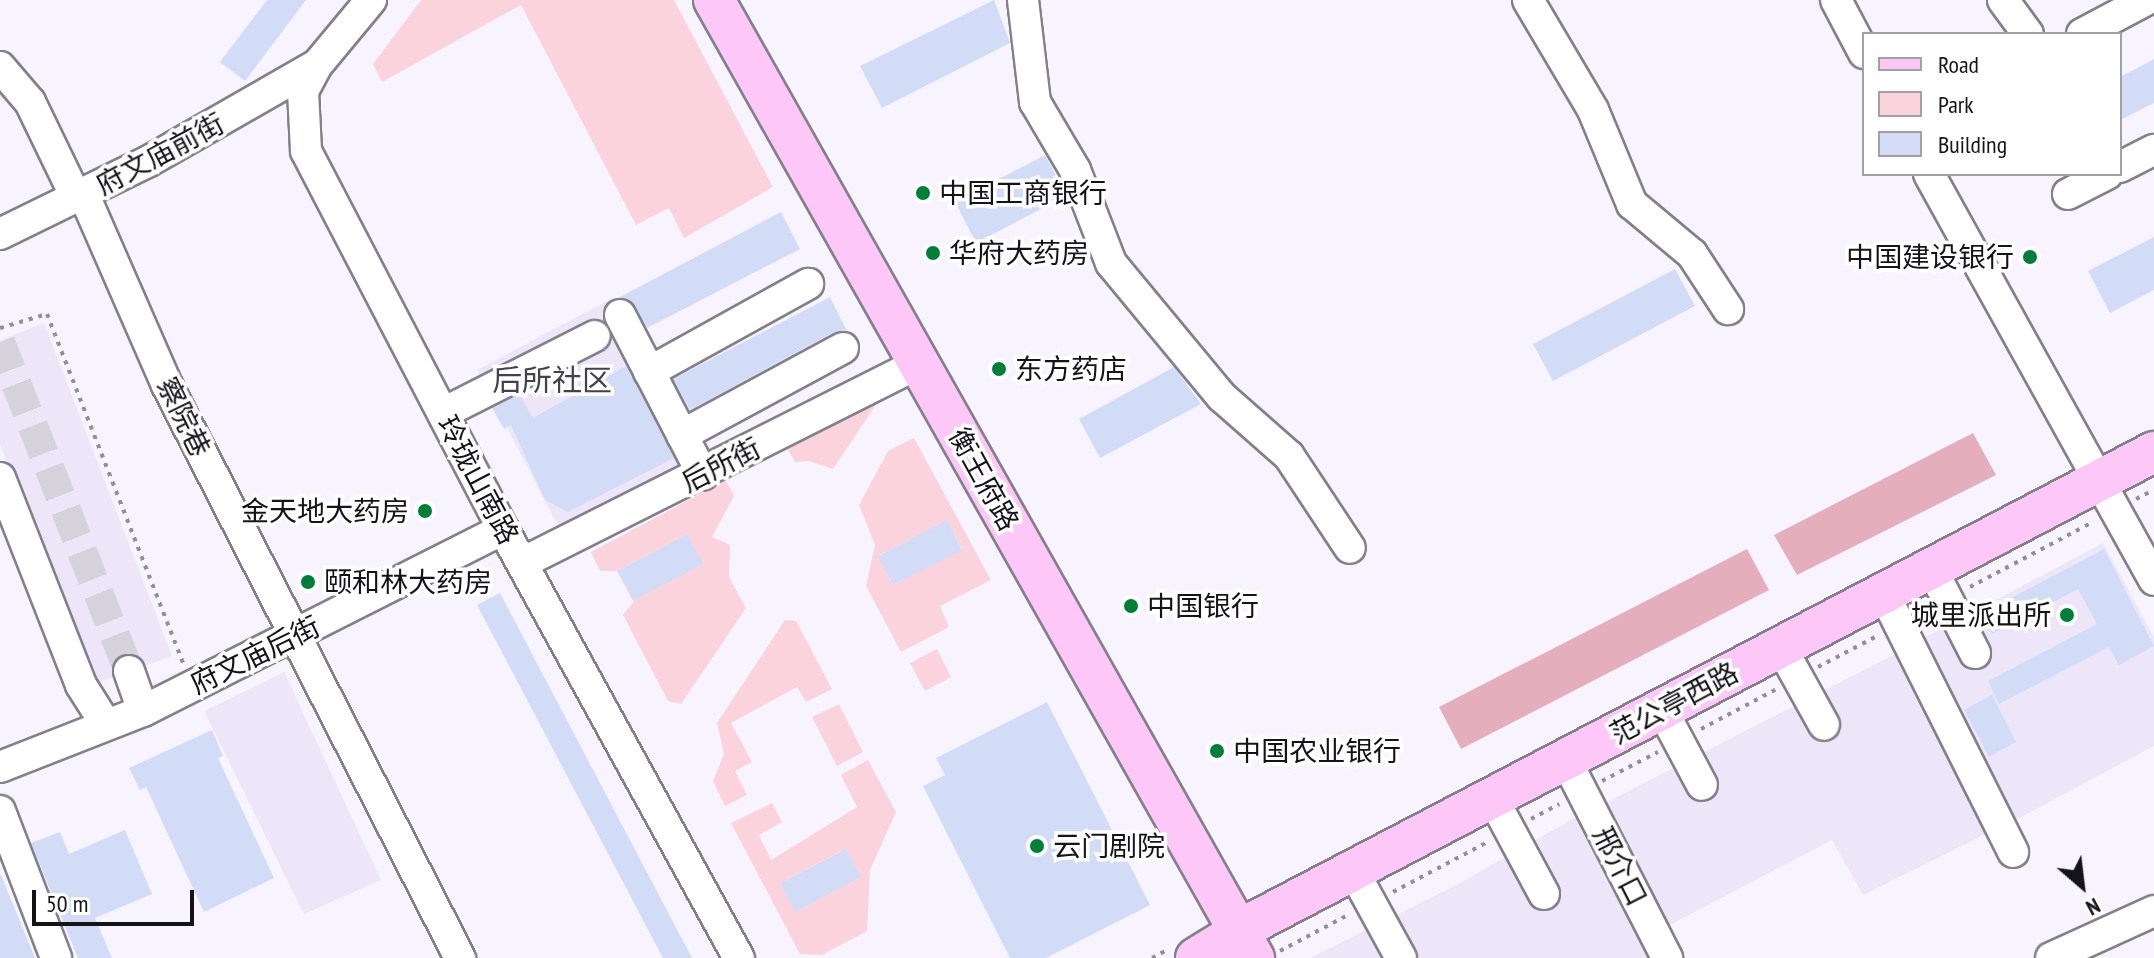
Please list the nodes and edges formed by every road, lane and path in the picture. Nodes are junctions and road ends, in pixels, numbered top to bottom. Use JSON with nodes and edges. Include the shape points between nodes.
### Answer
{"nodes":[{"id":1,"x":371,"y":0,"type":"edge"},
{"id":2,"x":714,"y":0,"type":"edge"},
{"id":3,"x":746,"y":0,"type":"edge"},
{"id":4,"x":1023,"y":0,"type":"edge"},
{"id":5,"x":1528,"y":0,"type":"edge"},
{"id":6,"x":1836,"y":0,"type":"edge"},
{"id":7,"x":2003,"y":0,"type":"edge"},
{"id":8,"x":2146,"y":0,"type":"edge"},
{"id":9,"x":2027,"y":32,"type":"edge"},
{"id":10,"x":2086,"y":32,"type":"edge"},
{"id":11,"x":1862,"y":49,"type":"edge"},
{"id":12,"x":317,"y":65,"type":"junction"},
{"id":13,"x":0,"y":67,"type":"edge"},
{"id":14,"x":2154,"y":150,"type":"edge"},
{"id":15,"x":2122,"y":166,"type":"edge"},
{"id":16,"x":1930,"y":176,"type":"edge"},
{"id":17,"x":2103,"y":176,"type":"edge"},
{"id":18,"x":2068,"y":194,"type":"dead end"},
{"id":19,"x":80,"y":196,"type":"junction"},
{"id":20,"x":0,"y":234,"type":"edge"},
{"id":21,"x":808,"y":284,"type":"dead end"},
{"id":22,"x":1728,"y":309,"type":"dead end"},
{"id":23,"x":620,"y":315,"type":"dead end"},
{"id":24,"x":0,"y":328,"type":"edge"},
{"id":25,"x":595,"y":336,"type":"dead end"},
{"id":26,"x":843,"y":348,"type":"dead end"},
{"id":27,"x":918,"y":364,"type":"junction"},
{"id":28,"x":649,"y":372,"type":"junction"},
{"id":29,"x":443,"y":413,"type":"junction"},
{"id":30,"x":682,"y":435,"type":"junction"},
{"id":31,"x":2154,"y":452,"type":"edge"},
{"id":32,"x":2154,"y":467,"type":"edge"},
{"id":33,"x":703,"y":475,"type":"junction"},
{"id":34,"x":0,"y":478,"type":"edge"},
{"id":35,"x":2154,"y":490,"type":"edge"},
{"id":36,"x":2105,"y":495,"type":"junction"},
{"id":37,"x":503,"y":529,"type":"junction"},
{"id":38,"x":1350,"y":548,"type":"dead end"},
{"id":39,"x":522,"y":563,"type":"junction"},
{"id":40,"x":2154,"y":580,"type":"edge"},
{"id":41,"x":1950,"y":586,"type":"junction"},
{"id":42,"x":1891,"y":617,"type":"junction"},
{"id":43,"x":293,"y":636,"type":"junction"},
{"id":44,"x":1975,"y":653,"type":"dead end"},
{"id":45,"x":129,"y":671,"type":"tunnel mouth"},
{"id":46,"x":1792,"y":673,"type":"junction"},
{"id":47,"x":192,"y":686,"type":"junction"},
{"id":48,"x":143,"y":711,"type":"junction"},
{"id":49,"x":105,"y":723,"type":"junction"},
{"id":50,"x":1824,"y":725,"type":"dead end"},
{"id":51,"x":1678,"y":733,"type":"junction"},
{"id":52,"x":0,"y":767,"type":"edge"},
{"id":53,"x":1582,"y":784,"type":"junction"},
{"id":54,"x":1702,"y":785,"type":"dead end"},
{"id":55,"x":0,"y":811,"type":"edge"},
{"id":56,"x":1506,"y":824,"type":"junction"},
{"id":57,"x":2013,"y":852,"type":"dead end"},
{"id":58,"x":1544,"y":894,"type":"dead end"},
{"id":59,"x":1372,"y":895,"type":"junction"},
{"id":60,"x":2154,"y":911,"type":"edge"},
{"id":61,"x":1258,"y":947,"type":"edge"},
{"id":62,"x":56,"y":958,"type":"edge"},
{"id":63,"x":460,"y":958,"type":"edge"},
{"id":64,"x":739,"y":958,"type":"edge"},
{"id":65,"x":1196,"y":958,"type":"edge"},
{"id":66,"x":1401,"y":958,"type":"edge"},
{"id":67,"x":1667,"y":958,"type":"edge"},
{"id":68,"x":2051,"y":958,"type":"edge"}],
"edges":[{"from":1,"to":12,"type":"street","name":"玲珑山南路"},
{"from":2,"to":27,"type":"main road","name":"衡王府路"},
{"from":3,"to":61,"type":"main road","name":"衡王府路"},
{"from":4,"to":38,"type":"street","via":[[1035,102],[1075,170],[1111,263],[1222,397],[1289,456]]},
{"from":5,"to":22,"type":"street","via":[[1593,110],[1632,204],[1692,254]]},
{"from":6,"to":11,"type":"street"},
{"from":7,"to":9,"type":"street"},
{"from":8,"to":10,"type":"street"},
{"from":12,"to":19,"type":"street","name":"府文庙前街"},
{"from":12,"to":29,"type":"street","name":"玲珑山南路","via":[[303,91],[306,151]]},
{"from":13,"to":19,"type":"street","name":"察院巷","via":[[30,102]]},
{"from":14,"to":15,"type":"street"},
{"from":16,"to":36,"type":"street"},
{"from":17,"to":18,"type":"street"},
{"from":19,"to":20,"type":"street","name":"府文庙前街"},
{"from":19,"to":43,"type":"street","name":"察院巷","via":[[167,385]]},
{"from":21,"to":28,"type":"street"},
{"from":23,"to":28,"type":"street"},
{"from":24,"to":47,"type":"path","via":[[47,314]]},
{"from":25,"to":29,"type":"street"},
{"from":26,"to":30,"type":"street"},
{"from":27,"to":33,"type":"street","name":"后所街"},
{"from":27,"to":61,"type":"main road","name":"衡王府路"},
{"from":28,"to":30,"type":"street"},
{"from":29,"to":37,"type":"street","name":"玲珑山南路"},
{"from":30,"to":33,"type":"street"},
{"from":31,"to":36,"type":"main road","name":"范公亭西路"},
{"from":32,"to":36,"type":"main road","name":"范公亭西路"},
{"from":33,"to":39,"type":"street","name":"后所街"},
{"from":34,"to":49,"type":"street","via":[[81,685]]},
{"from":35,"to":36,"type":"path"},
{"from":36,"to":40,"type":"street"},
{"from":36,"to":41,"type":"main road","name":"范公亭西路"},
{"from":36,"to":41,"type":"path"},
{"from":36,"to":61,"type":"main road","name":"范公亭西路"},
{"from":37,"to":39,"type":"street","name":"玲珑山南路"},
{"from":37,"to":43,"type":"street","name":"府文庙后街"},
{"from":39,"to":64,"type":"street","name":"玲珑山南路"},
{"from":41,"to":42,"type":"main road","name":"范公亭西路"},
{"from":41,"to":44,"type":"street"},
{"from":42,"to":46,"type":"main road","name":"范公亭西路"},
{"from":42,"to":46,"type":"path"},
{"from":42,"to":57,"type":"street"},
{"from":43,"to":47,"type":"street","name":"府文庙后街"},
{"from":43,"to":63,"type":"street","name":"察院巷"},
{"from":45,"to":48,"type":"street"},
{"from":46,"to":50,"type":"street"},
{"from":46,"to":51,"type":"main road","name":"范公亭西路"},
{"from":46,"to":51,"type":"path"},
{"from":47,"to":48,"type":"street","name":"府文庙后街"},
{"from":48,"to":49,"type":"street","name":"府文庙后街"},
{"from":49,"to":52,"type":"street","name":"府文庙后街"},
{"from":51,"to":53,"type":"main road","name":"范公亭西路"},
{"from":51,"to":53,"type":"path"},
{"from":51,"to":54,"type":"street"},
{"from":53,"to":56,"type":"main road","name":"范公亭西路"},
{"from":53,"to":56,"type":"path"},
{"from":53,"to":67,"type":"street","name":"邢介口"},
{"from":55,"to":62,"type":"street"},
{"from":56,"to":58,"type":"street"},
{"from":56,"to":59,"type":"main road","name":"范公亭西路"},
{"from":56,"to":59,"type":"path"},
{"from":59,"to":61,"type":"main road","name":"范公亭西路"},
{"from":59,"to":61,"type":"path"},
{"from":59,"to":66,"type":"street"},
{"from":60,"to":68,"type":"street"},
{"from":61,"to":65,"type":"main road","name":"范公亭西路"}]}
